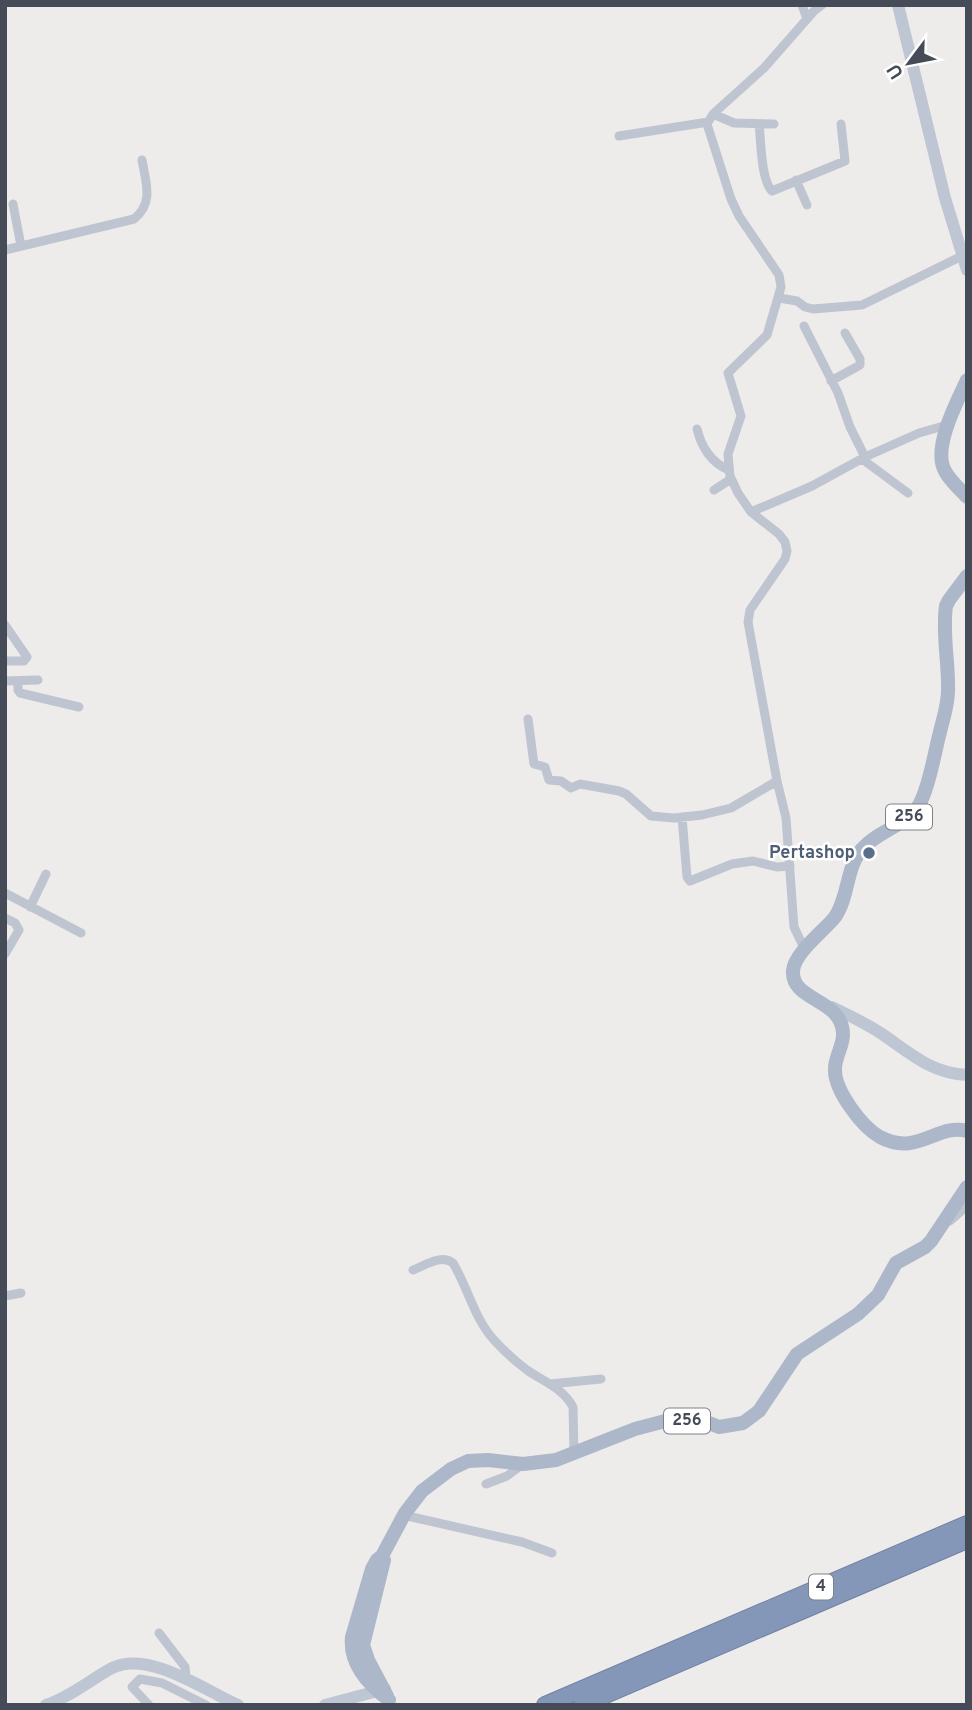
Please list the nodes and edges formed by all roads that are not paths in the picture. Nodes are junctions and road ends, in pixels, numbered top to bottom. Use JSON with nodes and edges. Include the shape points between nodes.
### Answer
{"nodes":[{"id":1,"x":802,"y":5,"type":"edge"},
{"id":2,"x":821,"y":5,"type":"edge"},
{"id":3,"x":898,"y":5,"type":"edge"},
{"id":4,"x":807,"y":19,"type":"junction"},
{"id":5,"x":710,"y":118,"type":"junction"},
{"id":6,"x":759,"y":124,"type":"junction"},
{"id":7,"x":774,"y":124,"type":"dead end"},
{"id":8,"x":841,"y":124,"type":"dead end"},
{"id":9,"x":619,"y":136,"type":"dead end"},
{"id":10,"x":142,"y":160,"type":"dead end"},
{"id":11,"x":796,"y":180,"type":"junction"},
{"id":12,"x":13,"y":204,"type":"dead end"},
{"id":13,"x":807,"y":205,"type":"dead end"},
{"id":14,"x":20,"y":246,"type":"junction"},
{"id":15,"x":5,"y":250,"type":"edge"},
{"id":16,"x":962,"y":256,"type":"junction"},
{"id":17,"x":967,"y":270,"type":"edge"},
{"id":18,"x":779,"y":298,"type":"junction"},
{"id":19,"x":804,"y":326,"type":"dead end"},
{"id":20,"x":845,"y":333,"type":"dead end"},
{"id":21,"x":967,"y":380,"type":"edge"},
{"id":22,"x":831,"y":381,"type":"junction"},
{"id":23,"x":947,"y":425,"type":"junction"},
{"id":24,"x":697,"y":429,"type":"dead end"},
{"id":25,"x":864,"y":458,"type":"junction"},
{"id":26,"x":730,"y":475,"type":"junction"},
{"id":27,"x":714,"y":490,"type":"dead end"},
{"id":28,"x":908,"y":493,"type":"dead end"},
{"id":29,"x":967,"y":498,"type":"edge"},
{"id":30,"x":751,"y":512,"type":"junction"},
{"id":31,"x":967,"y":576,"type":"edge"},
{"id":32,"x":5,"y":625,"type":"edge"},
{"id":33,"x":9,"y":639,"type":"edge"},
{"id":34,"x":5,"y":661,"type":"edge"},
{"id":35,"x":38,"y":680,"type":"dead end"},
{"id":36,"x":5,"y":681,"type":"edge"},
{"id":37,"x":18,"y":681,"type":"junction"},
{"id":38,"x":79,"y":707,"type":"dead end"},
{"id":39,"x":528,"y":719,"type":"dead end"},
{"id":40,"x":777,"y":781,"type":"junction"},
{"id":41,"x":679,"y":818,"type":"junction"},
{"id":42,"x":790,"y":866,"type":"junction"},
{"id":43,"x":46,"y":874,"type":"dead end"},
{"id":44,"x":5,"y":893,"type":"edge"},
{"id":45,"x":30,"y":907,"type":"junction"},
{"id":46,"x":5,"y":918,"type":"edge"},
{"id":47,"x":80,"y":933,"type":"dead end"},
{"id":48,"x":805,"y":950,"type":"junction"},
{"id":49,"x":5,"y":954,"type":"edge"},
{"id":50,"x":832,"y":1007,"type":"junction"},
{"id":51,"x":868,"y":1025,"type":"junction"},
{"id":52,"x":843,"y":1030,"type":"junction"},
{"id":53,"x":967,"y":1075,"type":"edge"},
{"id":54,"x":967,"y":1131,"type":"edge"},
{"id":55,"x":967,"y":1187,"type":"edge"},
{"id":56,"x":967,"y":1206,"type":"edge"},
{"id":57,"x":937,"y":1230,"type":"junction"},
{"id":58,"x":413,"y":1270,"type":"dead end"},
{"id":59,"x":21,"y":1293,"type":"dead end"},
{"id":60,"x":5,"y":1296,"type":"edge"},
{"id":61,"x":601,"y":1379,"type":"dead end"},
{"id":62,"x":550,"y":1384,"type":"junction"},
{"id":63,"x":573,"y":1454,"type":"junction"},
{"id":64,"x":523,"y":1464,"type":"junction"},
{"id":65,"x":486,"y":1484,"type":"dead end"},
{"id":66,"x":403,"y":1515,"type":"junction"},
{"id":67,"x":967,"y":1524,"type":"edge"},
{"id":68,"x":967,"y":1540,"type":"edge"},
{"id":69,"x":552,"y":1553,"type":"dead end"},
{"id":70,"x":360,"y":1632,"type":"junction"},
{"id":71,"x":159,"y":1633,"type":"dead end"},
{"id":72,"x":679,"y":1656,"type":"junction"},
{"id":73,"x":186,"y":1678,"type":"junction"},
{"id":74,"x":385,"y":1696,"type":"edge"},
{"id":75,"x":46,"y":1705,"type":"edge"},
{"id":76,"x":149,"y":1705,"type":"edge"},
{"id":77,"x":206,"y":1705,"type":"edge"},
{"id":78,"x":238,"y":1705,"type":"edge"},
{"id":79,"x":326,"y":1705,"type":"edge"},
{"id":80,"x":545,"y":1705,"type":"edge"},
{"id":81,"x":582,"y":1705,"type":"edge"}],
"edges":[{"from":1,"to":4,"type":"street"},
{"from":2,"to":4,"type":"street"},
{"from":3,"to":16,"type":"main road"},
{"from":4,"to":5,"type":"street","via":[[764,68]]},
{"from":5,"to":6,"type":"street"},
{"from":5,"to":9,"type":"street"},
{"from":5,"to":18,"type":"street","via":[[709,135],[731,199],[779,275]]},
{"from":6,"to":7,"type":"street"},
{"from":6,"to":11,"type":"street","via":[[769,188]]},
{"from":8,"to":11,"type":"street","via":[[845,161]]},
{"from":10,"to":14,"type":"street","via":[[148,197],[137,217]]},
{"from":11,"to":13,"type":"street"},
{"from":12,"to":14,"type":"street"},
{"from":14,"to":15,"type":"street"},
{"from":16,"to":17,"type":"main road"},
{"from":16,"to":18,"type":"street","via":[[862,305],[813,309]]},
{"from":18,"to":26,"type":"street","via":[[767,335],[728,373],[741,416],[728,454]]},
{"from":19,"to":22,"type":"street"},
{"from":20,"to":22,"type":"street","via":[[860,365]]},
{"from":21,"to":23,"type":"main road"},
{"from":22,"to":25,"type":"street"},
{"from":23,"to":25,"type":"street"},
{"from":23,"to":29,"type":"main road","via":[[943,463]]},
{"from":24,"to":26,"type":"street","via":[[706,453]]},
{"from":25,"to":28,"type":"street"},
{"from":25,"to":30,"type":"street"},
{"from":26,"to":27,"type":"street"},
{"from":26,"to":30,"type":"street"},
{"from":30,"to":40,"type":"street","via":[[779,534],[787,551],[750,610],[748,622]]},
{"from":31,"to":48,"type":"main road","number":"256","via":[[946,607],[948,699],[922,799],[911,815],[861,849],[835,916]]},
{"from":32,"to":33,"type":"street"},
{"from":33,"to":34,"type":"street","via":[[27,658]]},
{"from":35,"to":37,"type":"street"},
{"from":36,"to":37,"type":"street"},
{"from":37,"to":38,"type":"street","via":[[20,693]]},
{"from":39,"to":41,"type":"street","via":[[534,764],[545,767],[548,780],[571,788],[580,784],[620,791],[650,816]]},
{"from":40,"to":41,"type":"street","via":[[730,808]]},
{"from":40,"to":42,"type":"street"},
{"from":41,"to":42,"type":"street","via":[[690,881],[728,864],[753,861]]},
{"from":42,"to":48,"type":"street","via":[[794,927]]},
{"from":43,"to":45,"type":"street"},
{"from":44,"to":45,"type":"street"},
{"from":45,"to":47,"type":"street"},
{"from":46,"to":49,"type":"street","via":[[19,930]]},
{"from":48,"to":50,"type":"main road","number":"256","via":[[794,965],[793,977],[800,989]]},
{"from":50,"to":51,"type":"main road"},
{"from":50,"to":52,"type":"main road"},
{"from":51,"to":52,"type":"main road"},
{"from":51,"to":53,"type":"main road","via":[[916,1060],[945,1073]]},
{"from":52,"to":54,"type":"main road","via":[[835,1075],[856,1116],[871,1131],[906,1144],[957,1129]]},
{"from":55,"to":57,"type":"main road","number":"256"},
{"from":56,"to":57,"type":"street"},
{"from":57,"to":63,"type":"main road","number":"256","via":[[925,1247],[894,1266],[871,1303],[797,1354],[751,1419],[719,1427],[704,1421],[669,1420]]},
{"from":58,"to":62,"type":"street","via":[[440,1259],[450,1260],[492,1338],[521,1366]]},
{"from":59,"to":60,"type":"street"},
{"from":61,"to":62,"type":"street"},
{"from":62,"to":63,"type":"street","via":[[566,1395],[573,1407]]},
{"from":63,"to":64,"type":"main road","number":"256"},
{"from":64,"to":65,"type":"street"},
{"from":64,"to":66,"type":"main road","number":"256","via":[[468,1461],[433,1482]]},
{"from":66,"to":69,"type":"street"},
{"from":66,"to":70,"type":"main road","number":"256","via":[[372,1569]]},
{"from":67,"to":72,"type":"highway","number":"4"},
{"from":68,"to":72,"type":"highway","number":"4"},
{"from":70,"to":74,"type":"main road","number":"256"},
{"from":70,"to":74,"type":"main road","number":"256","via":[[351,1646],[359,1668]]},
{"from":71,"to":73,"type":"street","via":[[185,1667]]},
{"from":72,"to":80,"type":"highway","number":"4"},
{"from":72,"to":81,"type":"highway","number":"4"},
{"from":73,"to":75,"type":"main road","via":[[128,1663]]},
{"from":73,"to":78,"type":"main road"},
{"from":74,"to":79,"type":"main road"},
{"from":76,"to":77,"type":"street","via":[[132,1687],[140,1679],[162,1683]]}]}
